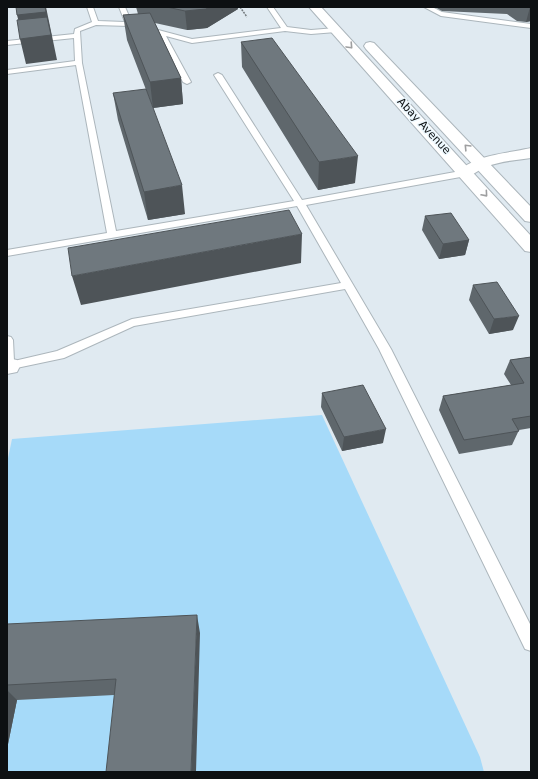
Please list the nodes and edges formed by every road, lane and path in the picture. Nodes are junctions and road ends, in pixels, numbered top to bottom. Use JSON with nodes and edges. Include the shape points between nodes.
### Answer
{"nodes":[{"id":1,"x":90,"y":7,"type":"edge"},
{"id":2,"x":122,"y":7,"type":"edge"},
{"id":3,"x":270,"y":7,"type":"edge"},
{"id":4,"x":315,"y":7,"type":"edge"},
{"id":5,"x":427,"y":7,"type":"edge"},
{"id":6,"x":95,"y":24,"type":"junction"},
{"id":7,"x":128,"y":24,"type":"junction"},
{"id":8,"x":531,"y":26,"type":"edge"},
{"id":9,"x":285,"y":29,"type":"junction"},
{"id":10,"x":336,"y":30,"type":"junction"},
{"id":11,"x":162,"y":33,"type":"junction"},
{"id":12,"x":77,"y":36,"type":"junction"},
{"id":13,"x":361,"y":36,"type":"dead end"},
{"id":14,"x":7,"y":43,"type":"edge"},
{"id":15,"x":79,"y":63,"type":"junction"},
{"id":16,"x":7,"y":72,"type":"edge"},
{"id":17,"x":218,"y":75,"type":"dead end"},
{"id":18,"x":187,"y":82,"type":"dead end"},
{"id":19,"x":531,"y":153,"type":"edge"},
{"id":20,"x":481,"y":163,"type":"junction"},
{"id":21,"x":466,"y":173,"type":"junction"},
{"id":22,"x":300,"y":203,"type":"junction"},
{"id":23,"x":531,"y":217,"type":"edge"},
{"id":24,"x":112,"y":235,"type":"junction"},
{"id":25,"x":531,"y":247,"type":"edge"},
{"id":26,"x":7,"y":253,"type":"edge"},
{"id":27,"x":348,"y":285,"type":"junction"},
{"id":28,"x":7,"y":340,"type":"edge"},
{"id":29,"x":8,"y":366,"type":"edge"},
{"id":30,"x":531,"y":643,"type":"edge"}],
"edges":[{"from":1,"to":6,"type":"lane"},
{"from":2,"to":7,"type":"lane"},
{"from":3,"to":9,"type":"lane"},
{"from":4,"to":10,"type":"main road","name":"Abay Avenue"},
{"from":5,"to":8,"type":"lane","via":[[441,14]]},
{"from":6,"to":7,"type":"lane"},
{"from":6,"to":12,"type":"lane","via":[[77,30]]},
{"from":7,"to":11,"type":"lane"},
{"from":9,"to":10,"type":"lane","via":[[311,32]]},
{"from":9,"to":11,"type":"lane","via":[[192,41]]},
{"from":10,"to":21,"type":"main road","name":"Abay Avenue","one_way":true},
{"from":11,"to":18,"type":"lane"},
{"from":12,"to":14,"type":"lane"},
{"from":12,"to":15,"type":"lane"},
{"from":20,"to":13,"type":"main road","name":"Abay Avenue","one_way":true},
{"from":15,"to":16,"type":"lane"},
{"from":15,"to":24,"type":"lane"},
{"from":17,"to":22,"type":"lane"},
{"from":19,"to":20,"type":"main road"},
{"from":20,"to":21,"type":"main road"},
{"from":20,"to":23,"type":"main road","name":"Abay Avenue"},
{"from":21,"to":22,"type":"lane"},
{"from":21,"to":25,"type":"main road","name":"Abay Avenue","one_way":true},
{"from":22,"to":24,"type":"lane"},
{"from":22,"to":27,"type":"lane"},
{"from":24,"to":26,"type":"lane"},
{"from":27,"to":29,"type":"lane","via":[[132,323],[60,355]]},
{"from":27,"to":30,"type":"lane","via":[[385,349]]},
{"from":28,"to":29,"type":"lane"}]}
